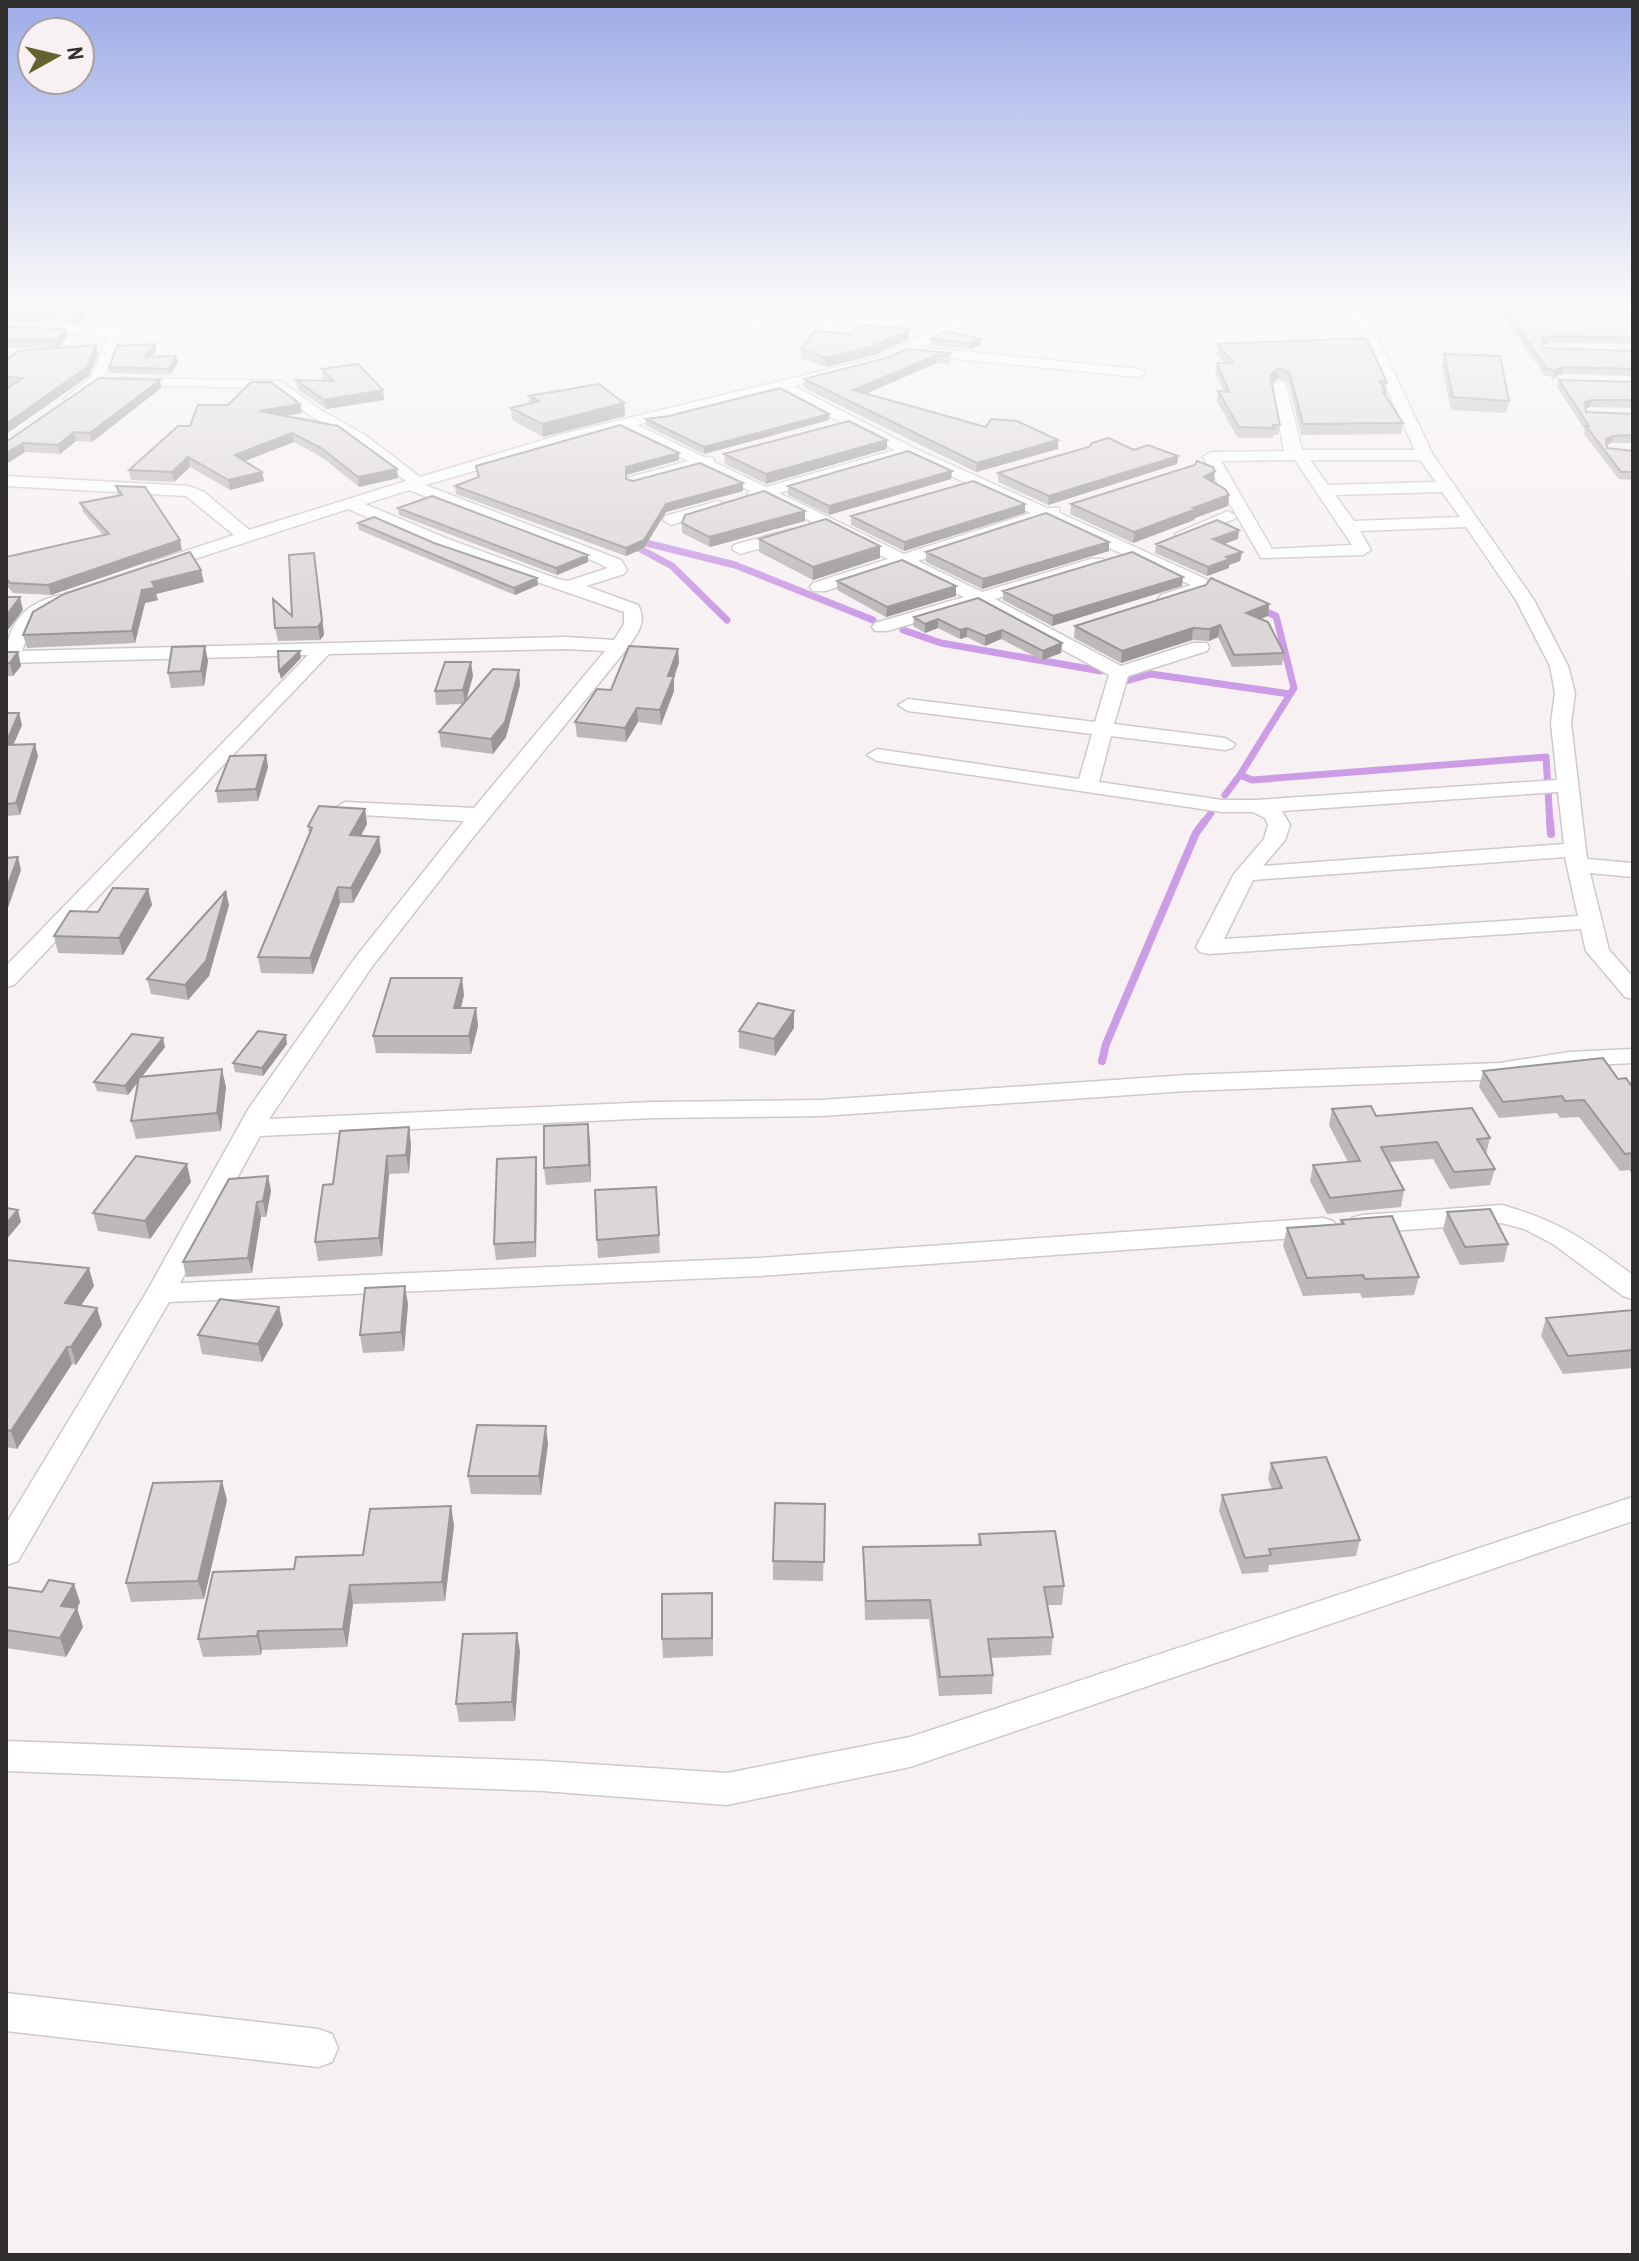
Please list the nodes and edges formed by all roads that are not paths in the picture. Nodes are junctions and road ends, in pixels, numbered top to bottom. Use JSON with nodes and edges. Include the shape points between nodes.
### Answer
{"nodes":[{"id":1,"x":309,"y":409,"type":"edge"},
{"id":2,"x":691,"y":409,"type":"edge"},
{"id":3,"x":824,"y":409,"type":"edge"},
{"id":4,"x":1284,"y":409,"type":"edge"},
{"id":5,"x":1403,"y":409,"type":"edge"},
{"id":6,"x":849,"y":422,"type":"junction"},
{"id":7,"x":624,"y":424,"type":"junction"},
{"id":8,"x":820,"y":430,"type":"edge"},
{"id":9,"x":909,"y":451,"type":"junction"},
{"id":10,"x":731,"y":454,"type":"edge"},
{"id":11,"x":1299,"y":455,"type":"junction"},
{"id":12,"x":1425,"y":455,"type":"junction"},
{"id":13,"x":702,"y":462,"type":"junction"},
{"id":14,"x":1007,"y":472,"type":"edge"},
{"id":15,"x":6,"y":481,"type":"edge"},
{"id":16,"x":633,"y":481,"type":"edge"},
{"id":17,"x":977,"y":481,"type":"junction"},
{"id":18,"x":414,"y":484,"type":"junction"},
{"id":19,"x":1447,"y":487,"type":"junction"},
{"id":20,"x":947,"y":490,"type":"edge"},
{"id":21,"x":1325,"y":490,"type":"junction"},
{"id":22,"x":764,"y":492,"type":"junction"},
{"id":23,"x":349,"y":503,"type":"junction"},
{"id":24,"x":1075,"y":504,"type":"edge"},
{"id":25,"x":1047,"y":513,"type":"junction"},
{"id":26,"x":858,"y":515,"type":"edge"},
{"id":27,"x":1228,"y":516,"type":"dead end"},
{"id":28,"x":671,"y":520,"type":"dead end"},
{"id":29,"x":1471,"y":522,"type":"junction"},
{"id":30,"x":828,"y":523,"type":"junction"},
{"id":31,"x":1349,"y":526,"type":"junction"},
{"id":32,"x":246,"y":537,"type":"junction"},
{"id":33,"x":740,"y":549,"type":"dead end"},
{"id":34,"x":1134,"y":552,"type":"junction"},
{"id":35,"x":901,"y":559,"type":"junction"},
{"id":36,"x":145,"y":571,"type":"edge"},
{"id":37,"x":569,"y":586,"type":"junction"},
{"id":38,"x":819,"y":587,"type":"dead end"},
{"id":39,"x":76,"y":594,"type":"edge"},
{"id":40,"x":979,"y":597,"type":"junction"},
{"id":41,"x":22,"y":602,"type":"edge"},
{"id":42,"x":53,"y":603,"type":"junction"},
{"id":43,"x":1144,"y":606,"type":"edge"},
{"id":44,"x":881,"y":627,"type":"dead end"},
{"id":45,"x":1079,"y":628,"type":"edge"},
{"id":46,"x":1053,"y":635,"type":"junction"},
{"id":47,"x":619,"y":646,"type":"junction"},
{"id":48,"x":1200,"y":647,"type":"dead end"},
{"id":49,"x":325,"y":648,"type":"junction"},
{"id":50,"x":9,"y":656,"type":"edge"},
{"id":51,"x":1119,"y":673,"type":"junction"},
{"id":52,"x":908,"y":705,"type":"dead end"},
{"id":53,"x":1105,"y":729,"type":"junction"},
{"id":54,"x":1225,"y":744,"type":"dead end"},
{"id":55,"x":877,"y":755,"type":"dead end"},
{"id":56,"x":1568,"y":785,"type":"junction"},
{"id":57,"x":1087,"y":787,"type":"junction"},
{"id":58,"x":1256,"y":806,"type":"junction"},
{"id":59,"x":345,"y":808,"type":"edge"},
{"id":60,"x":479,"y":815,"type":"junction"},
{"id":61,"x":1576,"y":858,"type":"junction"},
{"id":62,"x":1633,"y":870,"type":"edge"},
{"id":63,"x":1245,"y":874,"type":"junction"},
{"id":64,"x":1591,"y":922,"type":"junction"},
{"id":65,"x":6,"y":980,"type":"edge"},
{"id":66,"x":1633,"y":992,"type":"edge"},
{"id":67,"x":1633,"y":1056,"type":"edge"},
{"id":68,"x":251,"y":1128,"type":"junction"},
{"id":69,"x":1633,"y":1289,"type":"edge"},
{"id":70,"x":160,"y":1293,"type":"junction"},
{"id":71,"x":1633,"y":1509,"type":"edge"},
{"id":72,"x":6,"y":1552,"type":"edge"},
{"id":73,"x":6,"y":1756,"type":"edge"},
{"id":74,"x":6,"y":2012,"type":"edge"},
{"id":75,"x":318,"y":2048,"type":"dead end"}],
"edges":[{"from":1,"to":18,"type":"street","via":[[360,438]]},
{"from":2,"to":7,"type":"street"},
{"from":3,"to":6,"type":"street"},
{"from":4,"to":11,"type":"street","via":[[1292,451]]},
{"from":5,"to":12,"type":"street"},
{"from":6,"to":8,"type":"street"},
{"from":6,"to":9,"type":"street"},
{"from":7,"to":13,"type":"street"},
{"from":7,"to":18,"type":"street"},
{"from":9,"to":17,"type":"street"},
{"from":9,"to":22,"type":"street"},
{"from":10,"to":13,"type":"street"},
{"from":11,"to":12,"type":"street"},
{"from":11,"to":21,"type":"street"},
{"from":11,"to":31,"type":"street","via":[[1211,457],[1267,554],[1363,550]]},
{"from":12,"to":19,"type":"street"},
{"from":13,"to":16,"type":"street"},
{"from":13,"to":22,"type":"street"},
{"from":14,"to":17,"type":"street"},
{"from":15,"to":32,"type":"street","via":[[189,491]]},
{"from":17,"to":20,"type":"street"},
{"from":17,"to":25,"type":"street"},
{"from":18,"to":23,"type":"street"},
{"from":18,"to":37,"type":"street","via":[[602,558],[618,570]]},
{"from":19,"to":21,"type":"street"},
{"from":19,"to":29,"type":"street"},
{"from":21,"to":31,"type":"street"},
{"from":22,"to":28,"type":"street"},
{"from":22,"to":30,"type":"street"},
{"from":23,"to":32,"type":"street"},
{"from":23,"to":37,"type":"street","via":[[442,543]]},
{"from":24,"to":25,"type":"street"},
{"from":25,"to":34,"type":"street"},
{"from":25,"to":35,"type":"street"},
{"from":26,"to":30,"type":"street"},
{"from":27,"to":34,"type":"street"},
{"from":29,"to":31,"type":"street"},
{"from":29,"to":56,"type":"street","via":[[1525,600],[1559,666]]},
{"from":30,"to":33,"type":"street"},
{"from":30,"to":35,"type":"street"},
{"from":32,"to":36,"type":"street"},
{"from":34,"to":40,"type":"street"},
{"from":34,"to":43,"type":"street","via":[[1200,583],[1198,590]]},
{"from":35,"to":38,"type":"street"},
{"from":35,"to":40,"type":"street"},
{"from":37,"to":47,"type":"street","via":[[632,609],[634,625]]},
{"from":39,"to":42,"type":"street"},
{"from":40,"to":44,"type":"street"},
{"from":40,"to":46,"type":"street"},
{"from":41,"to":42,"type":"street"},
{"from":42,"to":50,"type":"street","via":[[19,627]]},
{"from":45,"to":46,"type":"street"},
{"from":46,"to":51,"type":"street"},
{"from":47,"to":49,"type":"street"},
{"from":47,"to":60,"type":"street"},
{"from":48,"to":51,"type":"street"},
{"from":49,"to":50,"type":"street"},
{"from":49,"to":65,"type":"street"},
{"from":51,"to":53,"type":"street"},
{"from":52,"to":53,"type":"street"},
{"from":53,"to":54,"type":"street"},
{"from":53,"to":57,"type":"street"},
{"from":55,"to":57,"type":"street"},
{"from":56,"to":58,"type":"street"},
{"from":56,"to":61,"type":"street"},
{"from":57,"to":58,"type":"street"},
{"from":58,"to":63,"type":"street","via":[[1274,814],[1279,825],[1274,840]]},
{"from":59,"to":60,"type":"street"},
{"from":60,"to":68,"type":"street","via":[[363,963]]},
{"from":61,"to":62,"type":"street"},
{"from":61,"to":63,"type":"street"},
{"from":61,"to":64,"type":"street"},
{"from":63,"to":64,"type":"street","via":[[1208,947]]},
{"from":64,"to":66,"type":"street","via":[[1598,951]]},
{"from":67,"to":68,"type":"street","via":[[1569,1059],[1500,1071],[1187,1083],[821,1108]]},
{"from":68,"to":70,"type":"street"},
{"from":69,"to":70,"type":"street","via":[[1563,1238],[1502,1214],[759,1267]]},
{"from":70,"to":72,"type":"street"},
{"from":71,"to":73,"type":"street","via":[[910,1752],[727,1789],[543,1776]]},
{"from":74,"to":75,"type":"street"}]}
